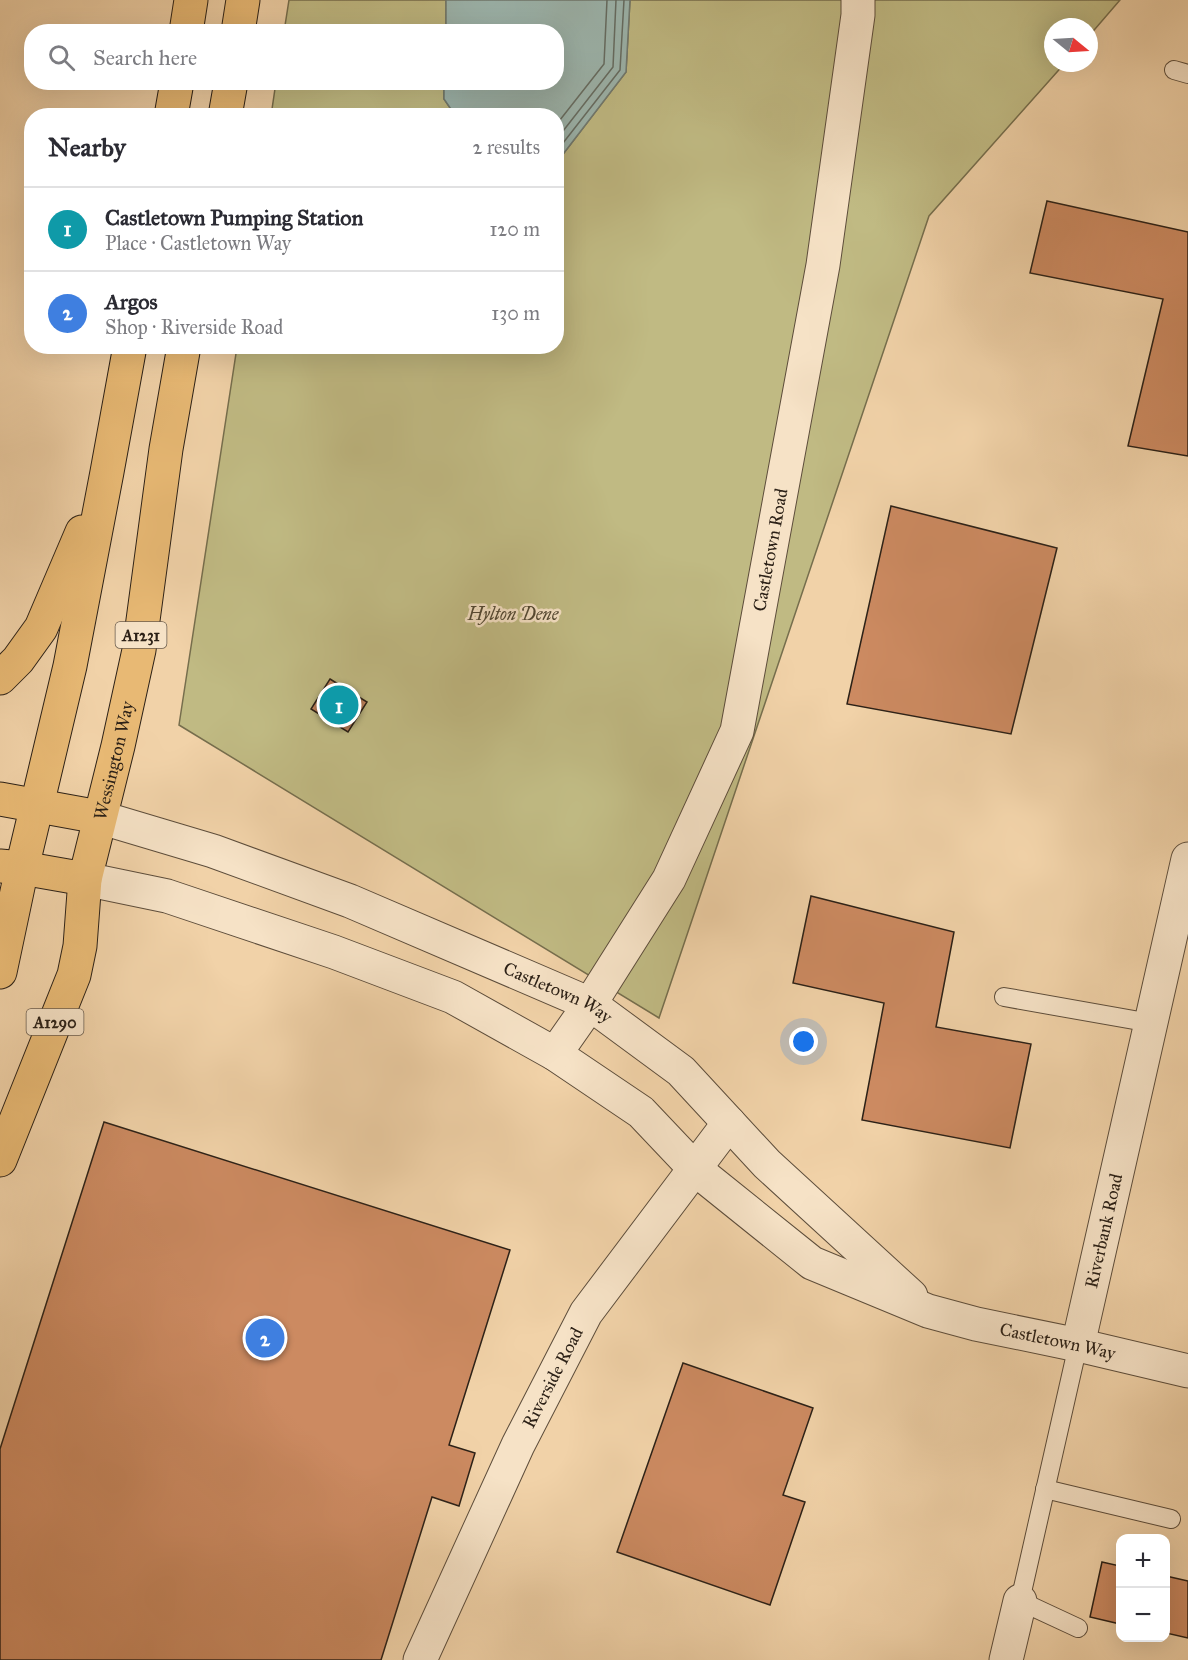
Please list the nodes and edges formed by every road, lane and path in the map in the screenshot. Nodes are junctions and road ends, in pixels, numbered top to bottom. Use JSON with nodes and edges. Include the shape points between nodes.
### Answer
{"nodes":[{"id":1,"x":191,"y":0,"type":"edge"},
{"id":2,"x":243,"y":0,"type":"edge"},
{"id":3,"x":858,"y":0,"type":"edge"},
{"id":4,"x":187,"y":24,"type":"edge"},
{"id":5,"x":239,"y":24,"type":"edge"},
{"id":6,"x":176,"y":90,"type":"edge"},
{"id":7,"x":230,"y":90,"type":"edge"},
{"id":8,"x":172,"y":108,"type":"edge"},
{"id":9,"x":226,"y":108,"type":"edge"},
{"id":10,"x":129,"y":354,"type":"edge"},
{"id":11,"x":183,"y":354,"type":"edge"},
{"id":12,"x":107,"y":472,"type":"junction"},
{"id":13,"x":0,"y":678,"type":"edge"},
{"id":14,"x":0,"y":799,"type":"edge"},
{"id":15,"x":37,"y":805,"type":"junction"},
{"id":16,"x":99,"y":817,"type":"junction"},
{"id":17,"x":1188,"y":859,"type":"edge"},
{"id":18,"x":11,"y":867,"type":"edge"},
{"id":19,"x":85,"y":879,"type":"junction"},
{"id":20,"x":0,"y":972,"type":"edge"},
{"id":21,"x":1004,"y":997,"type":"dead end"},
{"id":22,"x":590,"y":1004,"type":"junction"},
{"id":23,"x":1151,"y":1023,"type":"junction"},
{"id":24,"x":555,"y":1054,"type":"junction"},
{"id":25,"x":729,"y":1123,"type":"junction"},
{"id":26,"x":0,"y":1160,"type":"edge"},
{"id":27,"x":695,"y":1169,"type":"junction"},
{"id":28,"x":928,"y":1311,"type":"junction"},
{"id":29,"x":1078,"y":1345,"type":"junction"},
{"id":30,"x":1188,"y":1371,"type":"edge"},
{"id":31,"x":1045,"y":1489,"type":"junction"},
{"id":32,"x":1171,"y":1519,"type":"dead end"},
{"id":33,"x":1020,"y":1601,"type":"junction"},
{"id":34,"x":1078,"y":1628,"type":"dead end"},
{"id":35,"x":420,"y":1660,"type":"edge"},
{"id":36,"x":1006,"y":1660,"type":"edge"}],
"edges":[{"from":1,"to":4,"type":"main road"},
{"from":2,"to":5,"type":"main road"},
{"from":3,"to":22,"type":"street","name":"Castletown Road","via":[[823,265],[737,731],[669,879]]},
{"from":6,"to":8,"type":"main road"},
{"from":7,"to":9,"type":"main road"},
{"from":10,"to":12,"type":"main road"},
{"from":11,"to":16,"type":"main road","name":"Wessington Way","number":"A1231","via":[[139,650]]},
{"from":12,"to":13,"type":"main road","via":[[41,628]]},
{"from":12,"to":15,"type":"main road","via":[[70,666]]},
{"from":14,"to":15,"type":"main road"},
{"from":15,"to":16,"type":"main road"},
{"from":15,"to":18,"type":"main road"},
{"from":16,"to":19,"type":"main road","name":"Wessington Way","number":"A1231"},
{"from":16,"to":22,"type":"street","name":"Castletown Way","via":[[213,851],[350,900]]},
{"from":17,"to":23,"type":"street","name":"Riverbank Road"},
{"from":18,"to":19,"type":"main road"},
{"from":18,"to":20,"type":"main road"},
{"from":19,"to":24,"type":"street","name":"Castletown Way","via":[[167,896],[334,952],[453,997]]},
{"from":19,"to":26,"type":"main road","name":"Wessington Way","number":"A1290","via":[[74,975]]},
{"from":21,"to":23,"type":"lane"},
{"from":22,"to":24,"type":"street","name":"Castletown Road"},
{"from":22,"to":25,"type":"street","name":"Castletown Way","via":[[681,1071]]},
{"from":23,"to":29,"type":"street","name":"Riverbank Road"},
{"from":24,"to":27,"type":"street","name":"Castletown Way","via":[[641,1112]]},
{"from":25,"to":27,"type":"street","name":"Riverside Road"},
{"from":25,"to":28,"type":"street","name":"Castletown Way","via":[[767,1164]]},
{"from":27,"to":28,"type":"street","name":"Castletown Way","via":[[812,1263]]},
{"from":27,"to":35,"type":"street","name":"Riverside Road","via":[[586,1313],[518,1445]]},
{"from":28,"to":29,"type":"street","name":"Castletown Way"},
{"from":29,"to":30,"type":"street","name":"Castletown Way"},
{"from":29,"to":31,"type":"lane","name":"Riverbank Road"},
{"from":31,"to":32,"type":"lane"},
{"from":31,"to":33,"type":"lane","name":"Riverbank Road"},
{"from":33,"to":34,"type":"lane"},
{"from":33,"to":36,"type":"street"}]}
